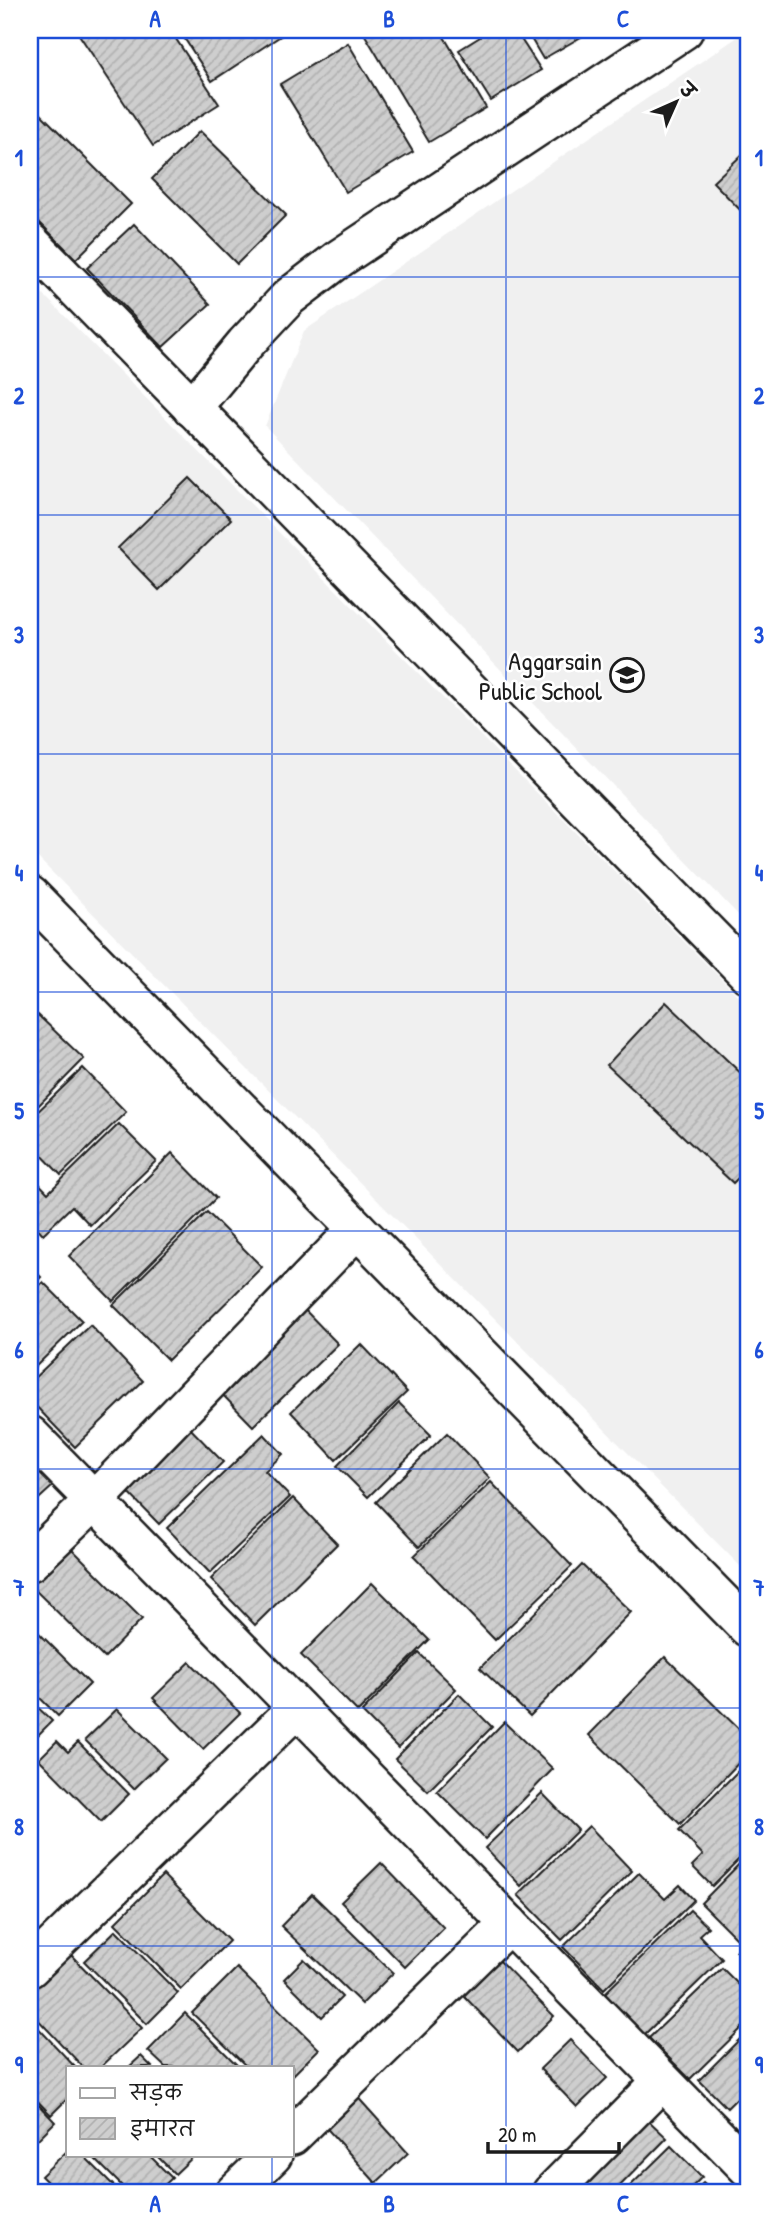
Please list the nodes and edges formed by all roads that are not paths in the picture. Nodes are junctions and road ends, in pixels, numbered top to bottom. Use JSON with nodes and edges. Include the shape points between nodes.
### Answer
{"nodes":[{"id":1,"x":684,"y":30,"type":"edge"},
{"id":2,"x":30,"y":242,"type":"edge"},
{"id":3,"x":192,"y":408,"type":"junction"},
{"id":4,"x":30,"y":895,"type":"edge"},
{"id":5,"x":748,"y":974,"type":"edge"},
{"id":6,"x":357,"y":1229,"type":"junction"},
{"id":7,"x":30,"y":1436,"type":"edge"},
{"id":8,"x":94,"y":1501,"type":"junction"},
{"id":9,"x":30,"y":1562,"type":"edge"},
{"id":10,"x":748,"y":1628,"type":"edge"},
{"id":11,"x":297,"y":1708,"type":"junction"},
{"id":12,"x":509,"y":1924,"type":"junction"},
{"id":13,"x":30,"y":1968,"type":"edge"},
{"id":14,"x":662,"y":2081,"type":"junction"},
{"id":15,"x":294,"y":2134,"type":"edge"},
{"id":16,"x":272,"y":2156,"type":"edge"},
{"id":17,"x":748,"y":2168,"type":"edge"},
{"id":18,"x":557,"y":2191,"type":"edge"},
{"id":19,"x":234,"y":2193,"type":"edge"}],
"edges":[{"from":1,"to":3,"type":"street","via":[[340,258],[289,297]]},
{"from":2,"to":3,"type":"street"},
{"from":3,"to":5,"type":"street"},
{"from":4,"to":6,"type":"street"},
{"from":6,"to":8,"type":"street"},
{"from":6,"to":10,"type":"street"},
{"from":7,"to":8,"type":"street"},
{"from":8,"to":9,"type":"street"},
{"from":8,"to":11,"type":"street"},
{"from":11,"to":12,"type":"street"},
{"from":11,"to":13,"type":"street"},
{"from":12,"to":14,"type":"street"},
{"from":12,"to":15,"type":"street"},
{"from":14,"to":17,"type":"street"},
{"from":14,"to":18,"type":"street"},
{"from":16,"to":19,"type":"street"}]}
